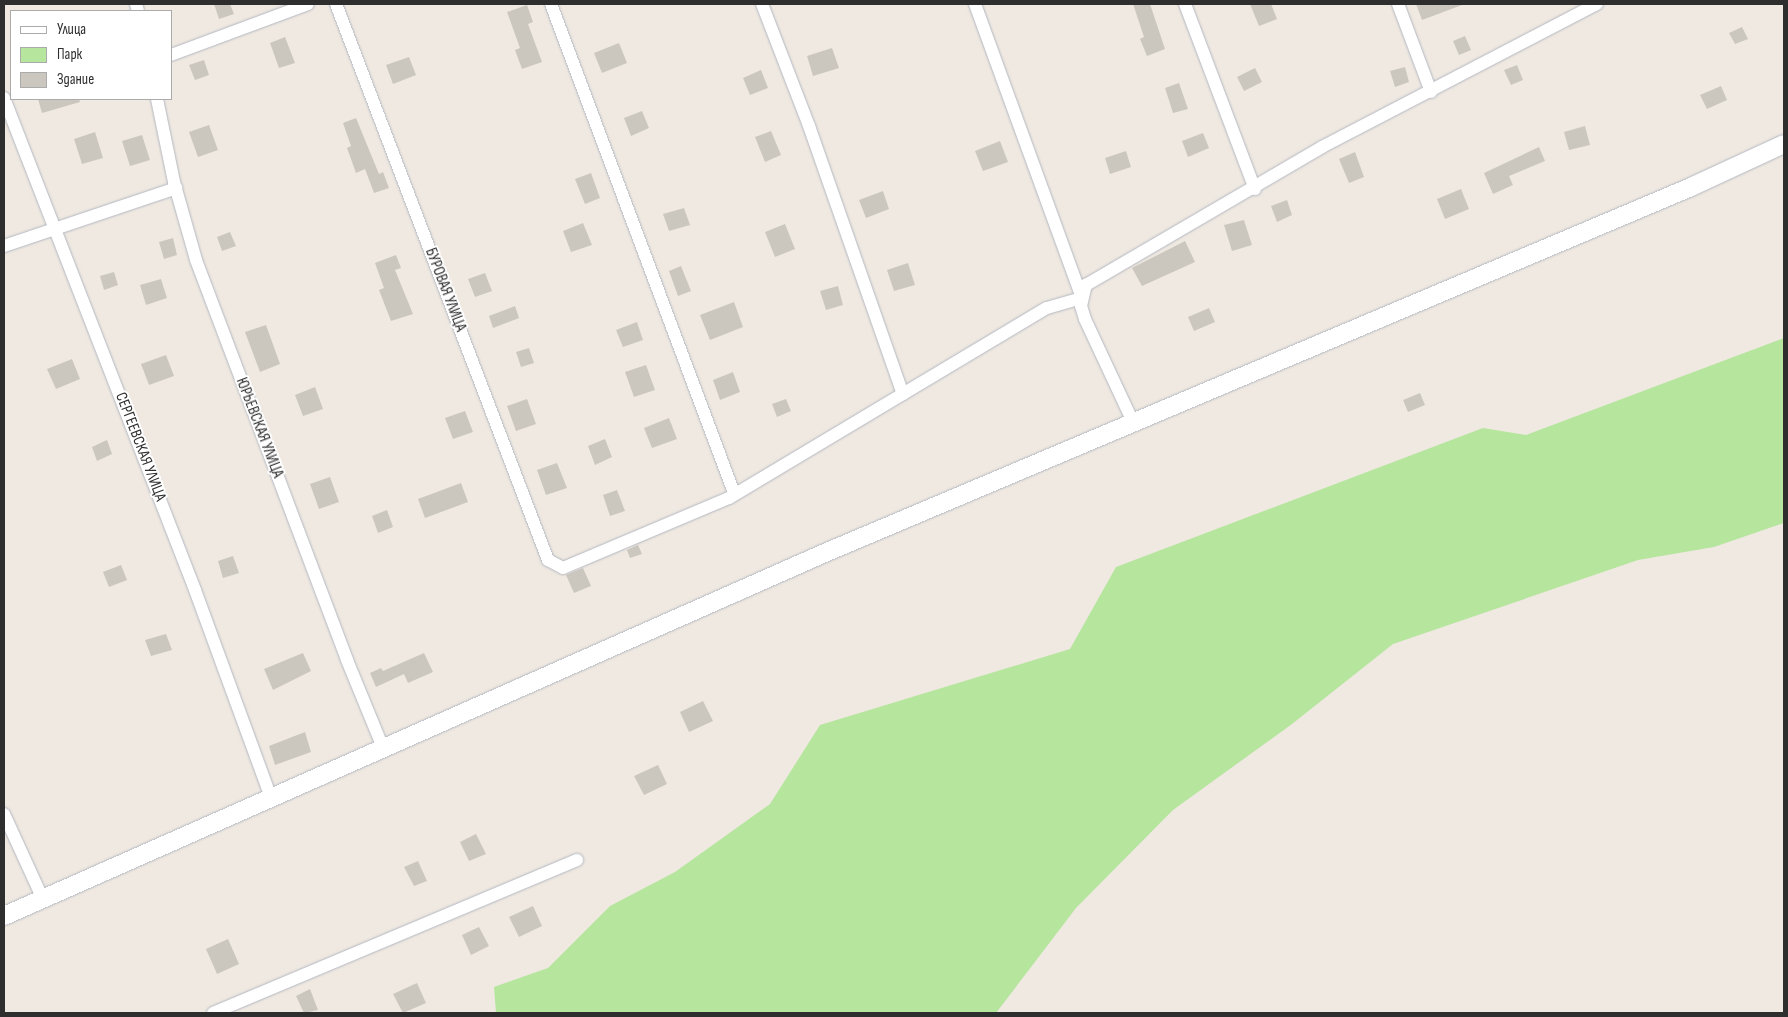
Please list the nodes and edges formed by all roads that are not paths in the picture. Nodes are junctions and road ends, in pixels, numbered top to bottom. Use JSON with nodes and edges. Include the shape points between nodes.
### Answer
{"nodes":[{"id":1,"x":308,"y":4,"type":"edge"},
{"id":2,"x":336,"y":4,"type":"edge"},
{"id":3,"x":551,"y":4,"type":"edge"},
{"id":4,"x":762,"y":4,"type":"edge"},
{"id":5,"x":975,"y":4,"type":"edge"},
{"id":6,"x":1185,"y":4,"type":"edge"},
{"id":7,"x":1398,"y":4,"type":"edge"},
{"id":8,"x":1597,"y":4,"type":"edge"},
{"id":9,"x":172,"y":55,"type":"edge"},
{"id":10,"x":1431,"y":92,"type":"junction"},
{"id":11,"x":4,"y":98,"type":"edge"},
{"id":12,"x":157,"y":100,"type":"edge"},
{"id":13,"x":1784,"y":144,"type":"edge"},
{"id":14,"x":176,"y":188,"type":"junction"},
{"id":15,"x":1255,"y":189,"type":"junction"},
{"id":16,"x":55,"y":228,"type":"junction"},
{"id":17,"x":4,"y":246,"type":"edge"},
{"id":18,"x":1082,"y":298,"type":"junction"},
{"id":19,"x":903,"y":394,"type":"junction"},
{"id":20,"x":1133,"y":422,"type":"junction"},
{"id":21,"x":734,"y":493,"type":"junction"},
{"id":22,"x":384,"y":750,"type":"junction"},
{"id":23,"x":271,"y":798,"type":"junction"},
{"id":24,"x":4,"y":814,"type":"edge"},
{"id":25,"x":577,"y":860,"type":"dead end"},
{"id":26,"x":43,"y":899,"type":"junction"},
{"id":27,"x":4,"y":916,"type":"edge"},
{"id":28,"x":213,"y":1013,"type":"edge"}],
"edges":[{"from":1,"to":9,"type":"street"},
{"from":2,"to":21,"type":"street","name":"БУРОВАЯ УЛИЦА","via":[[548,560],[563,568],[729,498]]},
{"from":3,"to":21,"type":"street"},
{"from":4,"to":19,"type":"street","via":[[809,126]]},
{"from":5,"to":18,"type":"street"},
{"from":6,"to":15,"type":"street"},
{"from":7,"to":10,"type":"street"},
{"from":8,"to":10,"type":"street"},
{"from":10,"to":15,"type":"street","via":[[1322,147]]},
{"from":11,"to":16,"type":"street","name":"СЕРГЕЕВСКАЯ УЛИЦА"},
{"from":12,"to":14,"type":"street","name":"ЮРЬЕВСКАЯ УЛИЦА"},
{"from":13,"to":20,"type":"main road","via":[[1691,187]]},
{"from":14,"to":16,"type":"street"},
{"from":14,"to":22,"type":"street","name":"ЮРЬЕВСКАЯ УЛИЦА","via":[[196,260],[343,651]]},
{"from":15,"to":18,"type":"street","via":[[1096,278],[1086,285]]},
{"from":16,"to":17,"type":"street"},
{"from":16,"to":23,"type":"street","name":"СЕРГЕЕВСКАЯ УЛИЦА","via":[[192,581]]},
{"from":18,"to":19,"type":"street","via":[[1048,308]]},
{"from":18,"to":20,"type":"street","via":[[1085,319]]},
{"from":19,"to":21,"type":"street"},
{"from":20,"to":22,"type":"main road","via":[[827,552]]},
{"from":22,"to":23,"type":"main road"},
{"from":23,"to":26,"type":"main road"},
{"from":24,"to":26,"type":"street"},
{"from":25,"to":28,"type":"street"},
{"from":26,"to":27,"type":"main road"}]}
